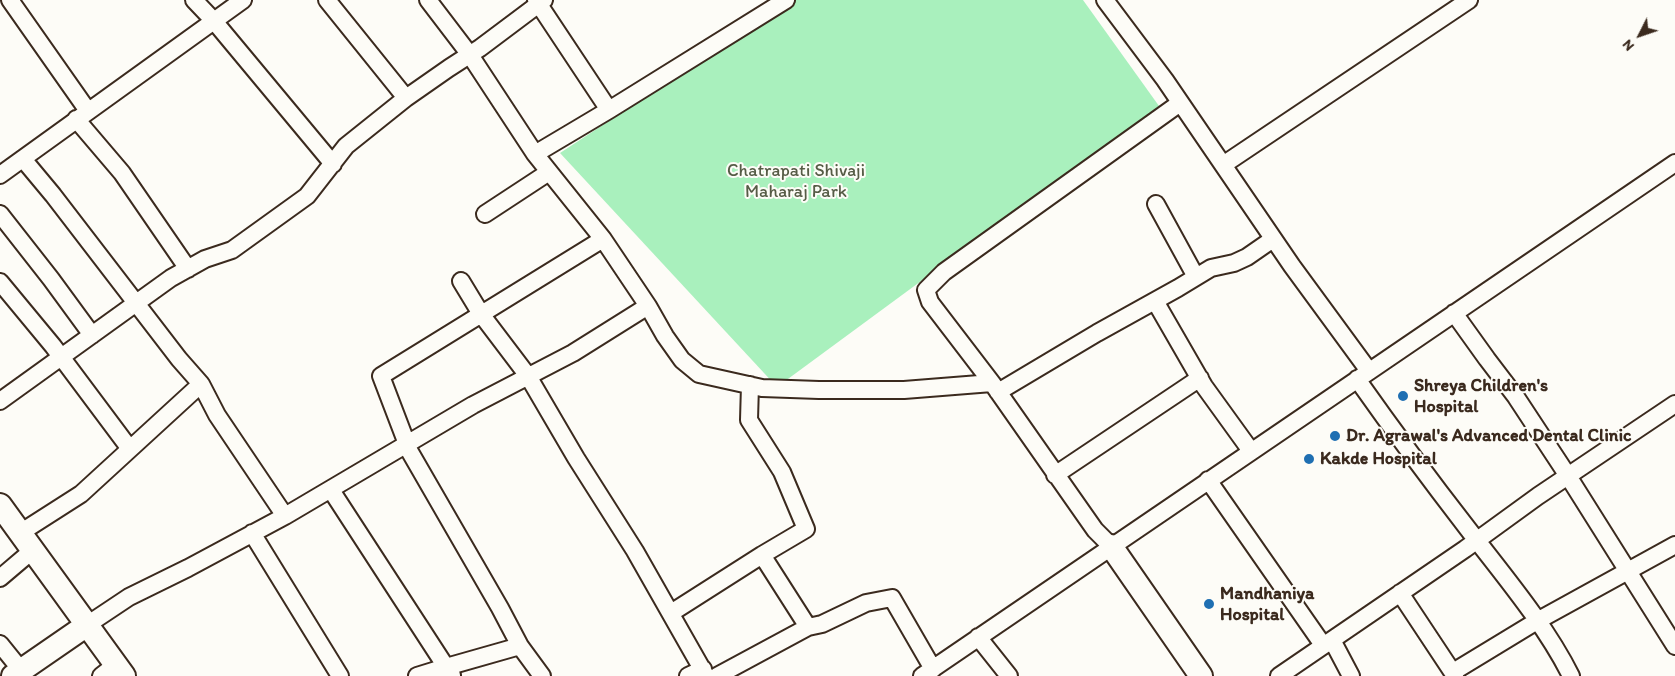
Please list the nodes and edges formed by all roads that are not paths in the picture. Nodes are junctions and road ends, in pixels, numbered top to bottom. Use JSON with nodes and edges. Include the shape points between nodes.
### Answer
{"nodes":[{"id":1,"x":10,"y":0,"type":"edge"},
{"id":2,"x":194,"y":0,"type":"edge"},
{"id":3,"x":243,"y":0,"type":"edge"},
{"id":4,"x":327,"y":0,"type":"edge"},
{"id":5,"x":428,"y":0,"type":"edge"},
{"id":6,"x":786,"y":0,"type":"edge"},
{"id":7,"x":1105,"y":0,"type":"edge"},
{"id":8,"x":1469,"y":0,"type":"edge"},
{"id":9,"x":540,"y":1,"type":"edge"},
{"id":10,"x":214,"y":21,"type":"junction"},
{"id":11,"x":470,"y":55,"type":"junction"},
{"id":12,"x":406,"y":98,"type":"junction"},
{"id":13,"x":1180,"y":103,"type":"junction"},
{"id":14,"x":609,"y":110,"type":"junction"},
{"id":15,"x":82,"y":115,"type":"junction"},
{"id":16,"x":535,"y":154,"type":"junction"},
{"id":17,"x":23,"y":159,"type":"junction"},
{"id":18,"x":1675,"y":163,"type":"edge"},
{"id":19,"x":333,"y":164,"type":"junction"},
{"id":20,"x":1223,"y":165,"type":"junction"},
{"id":21,"x":549,"y":172,"type":"junction"},
{"id":22,"x":0,"y":176,"type":"edge"},
{"id":23,"x":1156,"y":204,"type":"dead end"},
{"id":24,"x":0,"y":214,"type":"edge"},
{"id":25,"x":485,"y":214,"type":"dead end"},
{"id":26,"x":603,"y":239,"type":"junction"},
{"id":27,"x":1273,"y":239,"type":"junction"},
{"id":28,"x":188,"y":269,"type":"junction"},
{"id":29,"x":1196,"y":277,"type":"junction"},
{"id":30,"x":461,"y":281,"type":"dead end"},
{"id":31,"x":0,"y":282,"type":"edge"},
{"id":32,"x":1155,"y":301,"type":"junction"},
{"id":33,"x":136,"y":303,"type":"junction"},
{"id":34,"x":648,"y":306,"type":"junction"},
{"id":35,"x":1454,"y":313,"type":"junction"},
{"id":36,"x":481,"y":314,"type":"junction"},
{"id":37,"x":92,"y":335,"type":"junction"},
{"id":38,"x":60,"y":358,"type":"junction"},
{"id":39,"x":1363,"y":375,"type":"junction"},
{"id":40,"x":528,"y":376,"type":"junction"},
{"id":41,"x":1200,"y":378,"type":"junction"},
{"id":42,"x":201,"y":384,"type":"junction"},
{"id":43,"x":750,"y":385,"type":"junction"},
{"id":44,"x":995,"y":388,"type":"junction"},
{"id":45,"x":0,"y":402,"type":"edge"},
{"id":46,"x":1675,"y":404,"type":"edge"},
{"id":47,"x":407,"y":445,"type":"junction"},
{"id":48,"x":130,"y":449,"type":"junction"},
{"id":49,"x":1251,"y":451,"type":"junction"},
{"id":50,"x":1055,"y":475,"type":"junction"},
{"id":51,"x":1568,"y":476,"type":"junction"},
{"id":52,"x":1208,"y":480,"type":"junction"},
{"id":53,"x":331,"y":490,"type":"junction"},
{"id":54,"x":0,"y":505,"type":"edge"},
{"id":55,"x":285,"y":516,"type":"junction"},
{"id":56,"x":252,"y":533,"type":"junction"},
{"id":57,"x":27,"y":541,"type":"junction"},
{"id":58,"x":1477,"y":541,"type":"junction"},
{"id":59,"x":1675,"y":545,"type":"edge"},
{"id":60,"x":1111,"y":546,"type":"junction"},
{"id":61,"x":762,"y":555,"type":"junction"},
{"id":62,"x":1629,"y":571,"type":"junction"},
{"id":63,"x":0,"y":578,"type":"edge"},
{"id":64,"x":1400,"y":593,"type":"junction"},
{"id":65,"x":671,"y":613,"type":"junction"},
{"id":66,"x":1537,"y":621,"type":"junction"},
{"id":67,"x":87,"y":625,"type":"junction"},
{"id":68,"x":808,"y":627,"type":"junction"},
{"id":69,"x":978,"y":638,"type":"junction"},
{"id":70,"x":1327,"y":642,"type":"junction"},
{"id":71,"x":0,"y":644,"type":"edge"},
{"id":72,"x":520,"y":646,"type":"junction"},
{"id":73,"x":1675,"y":646,"type":"edge"},
{"id":74,"x":449,"y":671,"type":"edge"},
{"id":75,"x":113,"y":672,"type":"edge"},
{"id":76,"x":928,"y":672,"type":"edge"},
{"id":77,"x":17,"y":673,"type":"edge"},
{"id":78,"x":703,"y":674,"type":"edge"},
{"id":79,"x":1454,"y":674,"type":"edge"},
{"id":80,"x":340,"y":676,"type":"edge"},
{"id":81,"x":417,"y":676,"type":"edge"},
{"id":82,"x":542,"y":676,"type":"edge"},
{"id":83,"x":1010,"y":676,"type":"edge"},
{"id":84,"x":1201,"y":676,"type":"edge"},
{"id":85,"x":1279,"y":676,"type":"edge"},
{"id":86,"x":1351,"y":676,"type":"edge"},
{"id":87,"x":1571,"y":676,"type":"edge"}],
"edges":[{"from":1,"to":15,"type":"street"},
{"from":2,"to":10,"type":"street"},
{"from":3,"to":10,"type":"street"},
{"from":4,"to":12,"type":"street"},
{"from":5,"to":11,"type":"street"},
{"from":6,"to":14,"type":"street"},
{"from":7,"to":13,"type":"street"},
{"from":8,"to":20,"type":"street"},
{"from":9,"to":11,"type":"street"},
{"from":9,"to":14,"type":"street"},
{"from":10,"to":15,"type":"street"},
{"from":10,"to":19,"type":"street"},
{"from":11,"to":12,"type":"street"},
{"from":11,"to":16,"type":"street"},
{"from":12,"to":19,"type":"street","via":[[346,146]]},
{"from":13,"to":20,"type":"street"},
{"from":13,"to":44,"type":"street","via":[[944,272],[926,290],[930,302]]},
{"from":14,"to":16,"type":"street"},
{"from":15,"to":17,"type":"street"},
{"from":15,"to":28,"type":"street"},
{"from":16,"to":21,"type":"street"},
{"from":17,"to":22,"type":"street"},
{"from":17,"to":33,"type":"street"},
{"from":18,"to":35,"type":"street"},
{"from":19,"to":28,"type":"street","via":[[307,196],[232,250]]},
{"from":20,"to":27,"type":"street"},
{"from":21,"to":25,"type":"street"},
{"from":21,"to":26,"type":"street"},
{"from":23,"to":29,"type":"street"},
{"from":24,"to":37,"type":"street"},
{"from":26,"to":34,"type":"street"},
{"from":26,"to":36,"type":"street"},
{"from":27,"to":29,"type":"street","via":[[1247,257],[1211,268]]},
{"from":27,"to":39,"type":"street"},
{"from":28,"to":33,"type":"street"},
{"from":29,"to":32,"type":"street"},
{"from":30,"to":36,"type":"street"},
{"from":31,"to":38,"type":"street"},
{"from":32,"to":41,"type":"street"},
{"from":32,"to":44,"type":"street"},
{"from":33,"to":37,"type":"street"},
{"from":33,"to":42,"type":"street"},
{"from":34,"to":40,"type":"street","via":[[573,353]]},
{"from":34,"to":43,"type":"street","via":[[682,360],[699,374]]},
{"from":35,"to":39,"type":"street"},
{"from":35,"to":51,"type":"street","via":[[1516,397]]},
{"from":36,"to":40,"type":"street"},
{"from":36,"to":47,"type":"street","via":[[381,376]]},
{"from":37,"to":38,"type":"street"},
{"from":38,"to":45,"type":"street"},
{"from":38,"to":48,"type":"street"},
{"from":39,"to":49,"type":"street"},
{"from":39,"to":58,"type":"street"},
{"from":40,"to":47,"type":"street"},
{"from":40,"to":65,"type":"street"},
{"from":41,"to":49,"type":"street"},
{"from":41,"to":50,"type":"street"},
{"from":42,"to":48,"type":"street"},
{"from":42,"to":55,"type":"street","via":[[217,415]]},
{"from":43,"to":44,"type":"street","via":[[819,390]]},
{"from":43,"to":61,"type":"street","via":[[749,420],[782,472],[806,529]]},
{"from":44,"to":50,"type":"street"},
{"from":46,"to":51,"type":"street"},
{"from":47,"to":53,"type":"street"},
{"from":47,"to":72,"type":"street"},
{"from":48,"to":57,"type":"street"},
{"from":49,"to":52,"type":"street"},
{"from":50,"to":60,"type":"street","via":[[1095,530]]},
{"from":51,"to":58,"type":"street"},
{"from":51,"to":62,"type":"street"},
{"from":52,"to":60,"type":"street"},
{"from":52,"to":70,"type":"street"},
{"from":53,"to":55,"type":"street"},
{"from":53,"to":74,"type":"street"},
{"from":54,"to":57,"type":"street"},
{"from":55,"to":56,"type":"street"},
{"from":56,"to":67,"type":"street","via":[[129,597]]},
{"from":56,"to":80,"type":"street"},
{"from":57,"to":63,"type":"street"},
{"from":57,"to":67,"type":"street"},
{"from":58,"to":64,"type":"street"},
{"from":58,"to":66,"type":"street"},
{"from":59,"to":62,"type":"street"},
{"from":60,"to":69,"type":"street"},
{"from":60,"to":84,"type":"street"},
{"from":61,"to":65,"type":"street"},
{"from":61,"to":68,"type":"street"},
{"from":62,"to":66,"type":"street"},
{"from":62,"to":73,"type":"street"},
{"from":64,"to":70,"type":"street"},
{"from":64,"to":79,"type":"street"},
{"from":65,"to":78,"type":"street"},
{"from":66,"to":79,"type":"street"},
{"from":66,"to":87,"type":"street","via":[[1558,649]]},
{"from":67,"to":75,"type":"street"},
{"from":67,"to":77,"type":"street"},
{"from":68,"to":76,"type":"street","via":[[822,624],[866,603],[892,598]]},
{"from":68,"to":78,"type":"street"},
{"from":69,"to":76,"type":"street"},
{"from":69,"to":83,"type":"street"},
{"from":70,"to":85,"type":"street"},
{"from":70,"to":86,"type":"street"},
{"from":71,"to":77,"type":"street"},
{"from":72,"to":74,"type":"street"},
{"from":72,"to":82,"type":"street"},
{"from":74,"to":81,"type":"street"}]}
